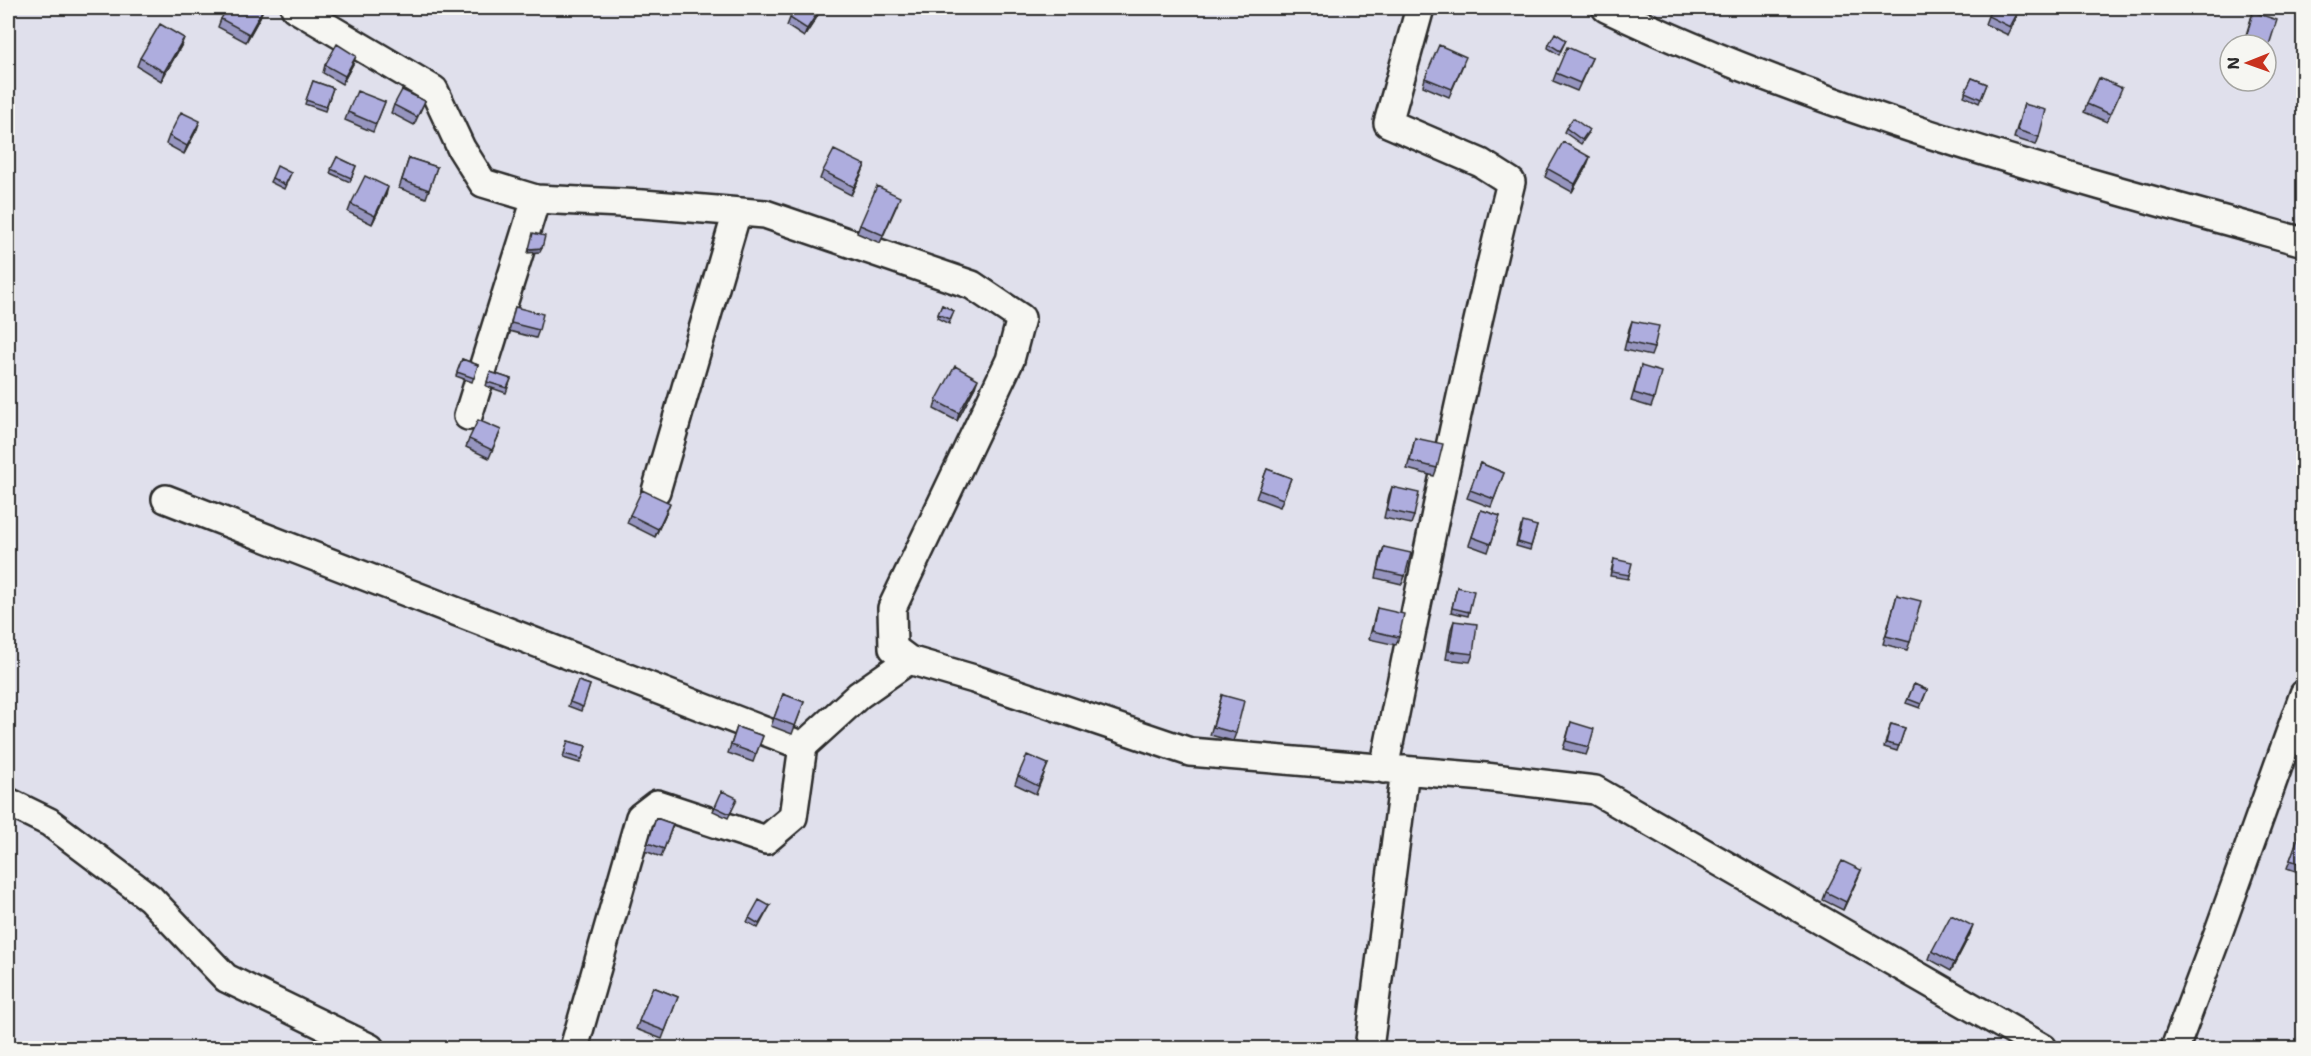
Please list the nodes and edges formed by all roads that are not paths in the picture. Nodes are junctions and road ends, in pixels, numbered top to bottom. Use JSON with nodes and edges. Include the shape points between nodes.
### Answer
{"nodes":[{"id":1,"x":295,"y":8,"type":"edge"},
{"id":2,"x":1420,"y":8,"type":"edge"},
{"id":3,"x":1606,"y":8,"type":"edge"},
{"id":4,"x":536,"y":199,"type":"junction"},
{"id":5,"x":737,"y":212,"type":"junction"},
{"id":6,"x":2304,"y":242,"type":"edge"},
{"id":7,"x":468,"y":416,"type":"dead end"},
{"id":8,"x":656,"y":491,"type":"dead end"},
{"id":9,"x":166,"y":500,"type":"dead end"},
{"id":10,"x":909,"y":660,"type":"junction"},
{"id":11,"x":2304,"y":694,"type":"edge"},
{"id":12,"x":802,"y":746,"type":"junction"},
{"id":13,"x":1395,"y":770,"type":"junction"},
{"id":14,"x":8,"y":801,"type":"edge"},
{"id":15,"x":370,"y":1048,"type":"edge"},
{"id":16,"x":574,"y":1048,"type":"edge"},
{"id":17,"x":1368,"y":1048,"type":"edge"},
{"id":18,"x":2043,"y":1048,"type":"edge"},
{"id":19,"x":2175,"y":1048,"type":"edge"}],
"edges":[{"from":1,"to":4,"type":"street","via":[[434,90],[461,148],[483,183]]},
{"from":2,"to":13,"type":"street","via":[[1388,123],[1481,163],[1511,182],[1427,550]]},
{"from":3,"to":6,"type":"street","via":[[1675,41],[1833,102],[1990,153]]},
{"from":4,"to":5,"type":"street"},
{"from":4,"to":7,"type":"street"},
{"from":5,"to":8,"type":"street"},
{"from":5,"to":10,"type":"street","via":[[765,214],[972,285],[1021,318],[1010,360],[892,608],[893,648]]},
{"from":9,"to":12,"type":"street"},
{"from":10,"to":12,"type":"street","via":[[859,695]]},
{"from":10,"to":13,"type":"street","via":[[1190,752]]},
{"from":11,"to":19,"type":"street"},
{"from":12,"to":16,"type":"street","via":[[793,817],[766,840],[657,804],[640,817]]},
{"from":13,"to":17,"type":"street"},
{"from":13,"to":18,"type":"street","via":[[1595,790]]},
{"from":14,"to":15,"type":"street","via":[[49,822],[150,898],[226,978]]}]}
